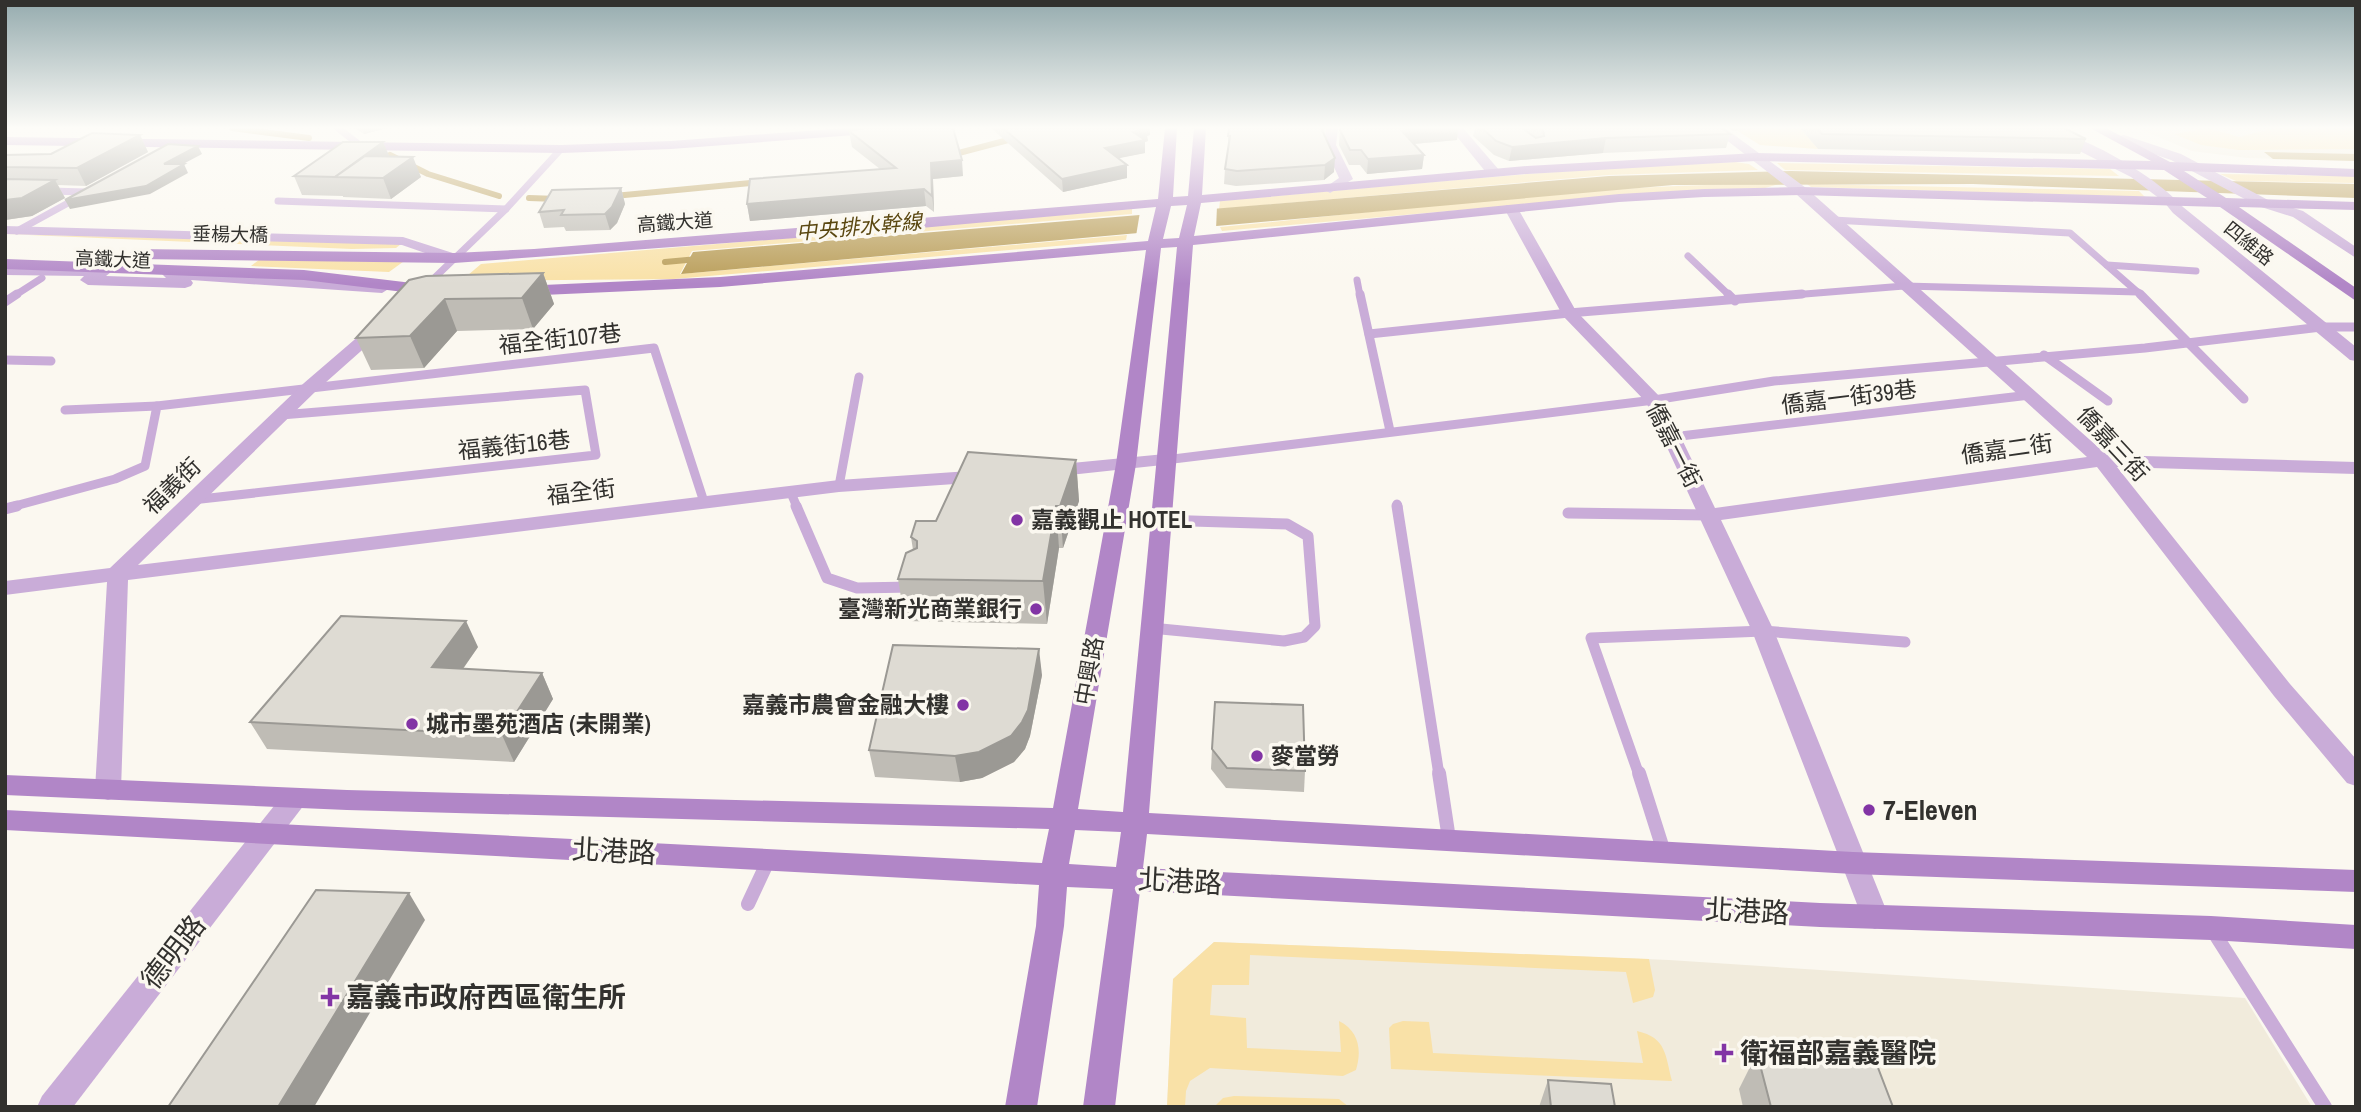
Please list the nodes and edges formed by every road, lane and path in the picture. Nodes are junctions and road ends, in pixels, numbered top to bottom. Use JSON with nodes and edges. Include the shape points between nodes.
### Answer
{"nodes":[{"id":1,"x":533,"y":180,"type":"edge"},
{"id":2,"x":1167,"y":180,"type":"edge"},
{"id":3,"x":1196,"y":180,"type":"edge"},
{"id":4,"x":1345,"y":180,"type":"edge"},
{"id":5,"x":1423,"y":180,"type":"edge"},
{"id":6,"x":1786,"y":180,"type":"edge"},
{"id":7,"x":2141,"y":180,"type":"edge"},
{"id":8,"x":2188,"y":180,"type":"edge"},
{"id":9,"x":2220,"y":180,"type":"edge"},
{"id":10,"x":1330,"y":189,"type":"junction"},
{"id":11,"x":1797,"y":189,"type":"junction"},
{"id":12,"x":47,"y":191,"type":"edge"},
{"id":13,"x":2172,"y":200,"type":"junction"},
{"id":14,"x":278,"y":201,"type":"dead end"},
{"id":15,"x":1194,"y":201,"type":"junction"},
{"id":16,"x":2225,"y":202,"type":"junction"},
{"id":17,"x":1165,"y":204,"type":"junction"},
{"id":18,"x":2263,"y":204,"type":"junction"},
{"id":19,"x":2356,"y":206,"type":"edge"},
{"id":20,"x":1511,"y":208,"type":"junction"},
{"id":21,"x":506,"y":209,"type":"junction"},
{"id":22,"x":1833,"y":220,"type":"junction"},
{"id":23,"x":11,"y":231,"type":"edge"},
{"id":24,"x":1186,"y":236,"type":"junction"},
{"id":25,"x":1156,"y":240,"type":"junction"},
{"id":26,"x":5,"y":244,"type":"edge"},
{"id":27,"x":5,"y":250,"type":"edge"},
{"id":28,"x":342,"y":254,"type":"junction"},
{"id":29,"x":2356,"y":254,"type":"edge"},
{"id":30,"x":1688,"y":257,"type":"dead end"},
{"id":31,"x":454,"y":258,"type":"junction"},
{"id":32,"x":5,"y":264,"type":"edge"},
{"id":33,"x":2107,"y":265,"type":"junction"},
{"id":34,"x":5,"y":270,"type":"edge"},
{"id":35,"x":2196,"y":271,"type":"dead end"},
{"id":36,"x":5,"y":277,"type":"edge"},
{"id":37,"x":42,"y":278,"type":"junction"},
{"id":38,"x":302,"y":279,"type":"junction"},
{"id":39,"x":1357,"y":279,"type":"dead end"},
{"id":40,"x":1904,"y":286,"type":"junction"},
{"id":41,"x":423,"y":290,"type":"junction"},
{"id":42,"x":446,"y":290,"type":"edge"},
{"id":43,"x":508,"y":291,"type":"edge"},
{"id":44,"x":2138,"y":292,"type":"junction"},
{"id":45,"x":2356,"y":296,"type":"edge"},
{"id":46,"x":1735,"y":301,"type":"junction"},
{"id":47,"x":5,"y":302,"type":"edge"},
{"id":48,"x":1569,"y":313,"type":"junction"},
{"id":49,"x":2321,"y":327,"type":"junction"},
{"id":50,"x":2356,"y":327,"type":"edge"},
{"id":51,"x":1369,"y":334,"type":"junction"},
{"id":52,"x":2188,"y":342,"type":"junction"},
{"id":53,"x":2044,"y":355,"type":"junction"},
{"id":54,"x":2356,"y":356,"type":"edge"},
{"id":55,"x":5,"y":360,"type":"edge"},
{"id":56,"x":1991,"y":360,"type":"junction"},
{"id":57,"x":51,"y":361,"type":"dead end"},
{"id":58,"x":859,"y":377,"type":"dead end"},
{"id":59,"x":310,"y":387,"type":"junction"},
{"id":60,"x":2029,"y":395,"type":"junction"},
{"id":61,"x":2244,"y":399,"type":"dead end"},
{"id":62,"x":1654,"y":400,"type":"junction"},
{"id":63,"x":2108,"y":401,"type":"dead end"},
{"id":64,"x":157,"y":406,"type":"junction"},
{"id":65,"x":65,"y":411,"type":"dead end"},
{"id":66,"x":281,"y":415,"type":"junction"},
{"id":67,"x":1390,"y":431,"type":"junction"},
{"id":68,"x":1672,"y":437,"type":"junction"},
{"id":69,"x":1165,"y":460,"type":"junction"},
{"id":70,"x":2102,"y":461,"type":"junction"},
{"id":71,"x":1126,"y":464,"type":"junction"},
{"id":72,"x":2356,"y":468,"type":"edge"},
{"id":73,"x":1028,"y":472,"type":"edge"},
{"id":74,"x":1001,"y":474,"type":"edge"},
{"id":75,"x":839,"y":486,"type":"junction"},
{"id":76,"x":791,"y":493,"type":"junction"},
{"id":77,"x":192,"y":500,"type":"junction"},
{"id":78,"x":704,"y":502,"type":"junction"},
{"id":79,"x":1397,"y":504,"type":"dead end"},
{"id":80,"x":5,"y":509,"type":"edge"},
{"id":81,"x":1569,"y":513,"type":"dead end"},
{"id":82,"x":1709,"y":515,"type":"junction"},
{"id":83,"x":1160,"y":520,"type":"junction"},
{"id":84,"x":118,"y":572,"type":"junction"},
{"id":85,"x":916,"y":587,"type":"edge"},
{"id":86,"x":5,"y":588,"type":"edge"},
{"id":87,"x":1151,"y":628,"type":"junction"},
{"id":88,"x":1763,"y":631,"type":"junction"},
{"id":89,"x":1905,"y":642,"type":"dead end"},
{"id":90,"x":2356,"y":776,"type":"edge"},
{"id":91,"x":5,"y":785,"type":"edge"},
{"id":92,"x":108,"y":790,"type":"junction"},
{"id":93,"x":295,"y":798,"type":"junction"},
{"id":94,"x":1065,"y":819,"type":"junction"},
{"id":95,"x":5,"y":820,"type":"edge"},
{"id":96,"x":1135,"y":824,"type":"junction"},
{"id":97,"x":267,"y":834,"type":"junction"},
{"id":98,"x":1449,"y":839,"type":"junction"},
{"id":99,"x":1664,"y":852,"type":"junction"},
{"id":100,"x":769,"y":859,"type":"junction"},
{"id":101,"x":1853,"y":863,"type":"junction"},
{"id":102,"x":1054,"y":874,"type":"junction"},
{"id":103,"x":1129,"y":879,"type":"junction"},
{"id":104,"x":2356,"y":881,"type":"edge"},
{"id":105,"x":748,"y":904,"type":"dead end"},
{"id":106,"x":1875,"y":917,"type":"junction"},
{"id":107,"x":2211,"y":928,"type":"junction"},
{"id":108,"x":2356,"y":937,"type":"edge"},
{"id":109,"x":53,"y":1107,"type":"edge"},
{"id":110,"x":1021,"y":1107,"type":"edge"},
{"id":111,"x":1099,"y":1107,"type":"edge"},
{"id":112,"x":2325,"y":1107,"type":"edge"}],
"edges":[{"from":1,"to":21,"type":"lane"},
{"from":2,"to":17,"type":"street"},
{"from":3,"to":15,"type":"street"},
{"from":4,"to":10,"type":"street"},
{"from":5,"to":10,"type":"street","name":"高鐵大道"},
{"from":6,"to":11,"type":"street","name":"僑嘉三街"},
{"from":7,"to":13,"type":"street","name":"四維路"},
{"from":8,"to":16,"type":"street","name":"四維路"},
{"from":9,"to":18,"type":"street","name":"四維路"},
{"from":10,"to":15,"type":"street","name":"高鐵大道"},
{"from":11,"to":13,"type":"street"},
{"from":11,"to":20,"type":"street"},
{"from":11,"to":22,"type":"street","name":"僑嘉三街"},
{"from":12,"to":23,"type":"lane","via":[[89,192]]},
{"from":13,"to":16,"type":"street"},
{"from":13,"to":49,"type":"street","name":"四維路","via":[[2178,210]]},
{"from":14,"to":21,"type":"lane"},
{"from":15,"to":17,"type":"street","name":"高鐵大道"},
{"from":15,"to":24,"type":"street"},
{"from":16,"to":18,"type":"street"},
{"from":16,"to":45,"type":"street","name":"四維路"},
{"from":17,"to":25,"type":"street","name":"中興路"},
{"from":17,"to":31,"type":"street","name":"高鐵大道"},
{"from":18,"to":19,"type":"street"},
{"from":18,"to":29,"type":"street","name":"四維路","via":[[2311,221]]},
{"from":20,"to":24,"type":"street"},
{"from":20,"to":48,"type":"street","name":"僑嘉一街"},
{"from":21,"to":31,"type":"lane"},
{"from":22,"to":33,"type":"lane","via":[[2070,233]]},
{"from":22,"to":40,"type":"street","name":"僑嘉三街"},
{"from":23,"to":31,"type":"street","name":"高鐵大道","via":[[403,241]]},
{"from":24,"to":25,"type":"street"},
{"from":24,"to":69,"type":"street"},
{"from":25,"to":43,"type":"street","via":[[720,282]]},
{"from":25,"to":71,"type":"street","name":"中興路"},
{"from":26,"to":28,"type":"street"},
{"from":27,"to":28,"type":"street","name":"垂楊大橋"},
{"from":28,"to":31,"type":"street","name":"垂楊大橋"},
{"from":30,"to":46,"type":"lane"},
{"from":31,"to":41,"type":"lane"},
{"from":32,"to":38,"type":"street","name":"垂楊大橋"},
{"from":33,"to":35,"type":"lane"},
{"from":33,"to":44,"type":"lane"},
{"from":34,"to":38,"type":"street"},
{"from":36,"to":37,"type":"street","name":"高鐵大道"},
{"from":37,"to":41,"type":"street","name":"高鐵大道"},
{"from":37,"to":47,"type":"lane"},
{"from":38,"to":41,"type":"street"},
{"from":39,"to":51,"type":"lane"},
{"from":40,"to":44,"type":"lane"},
{"from":40,"to":46,"type":"lane"},
{"from":40,"to":56,"type":"street","name":"僑嘉三街"},
{"from":41,"to":42,"type":"street","name":"高鐵大道"},
{"from":41,"to":59,"type":"street","name":"福義街"},
{"from":44,"to":52,"type":"lane"},
{"from":46,"to":48,"type":"lane"},
{"from":48,"to":51,"type":"lane"},
{"from":48,"to":62,"type":"street","name":"僑嘉一街"},
{"from":49,"to":50,"type":"lane"},
{"from":49,"to":52,"type":"lane"},
{"from":49,"to":54,"type":"street","name":"四維路"},
{"from":51,"to":67,"type":"lane"},
{"from":52,"to":53,"type":"lane"},
{"from":52,"to":61,"type":"lane"},
{"from":53,"to":56,"type":"lane"},
{"from":53,"to":63,"type":"lane"},
{"from":55,"to":57,"type":"lane"},
{"from":56,"to":60,"type":"street","name":"僑嘉三街"},
{"from":56,"to":62,"type":"lane","via":[[1774,381]]},
{"from":58,"to":75,"type":"lane"},
{"from":59,"to":64,"type":"lane"},
{"from":59,"to":66,"type":"street","name":"福義街"},
{"from":59,"to":78,"type":"lane","name":"福全街107巷","via":[[653,348]]},
{"from":60,"to":68,"type":"lane","name":"僑嘉一街39巷"},
{"from":60,"to":70,"type":"street","name":"僑嘉三街"},
{"from":62,"to":67,"type":"lane"},
{"from":62,"to":68,"type":"street","name":"僑嘉一街"},
{"from":64,"to":65,"type":"lane"},
{"from":64,"to":80,"type":"lane","via":[[145,466],[115,479]]},
{"from":66,"to":77,"type":"street","name":"福義街"},
{"from":66,"to":77,"type":"lane","name":"福義街16巷","via":[[585,390],[596,455]]},
{"from":67,"to":69,"type":"lane"},
{"from":68,"to":82,"type":"street","name":"僑嘉一街"},
{"from":69,"to":71,"type":"street"},
{"from":69,"to":83,"type":"street"},
{"from":70,"to":72,"type":"street","name":"僑嘉二街"},
{"from":70,"to":82,"type":"street","name":"僑嘉二街"},
{"from":70,"to":90,"type":"street","name":"僑嘉三街","via":[[2282,690]]},
{"from":71,"to":73,"type":"street"},
{"from":71,"to":94,"type":"street","name":"中興路"},
{"from":74,"to":75,"type":"street","name":"福全街"},
{"from":75,"to":76,"type":"street","name":"福全街"},
{"from":76,"to":78,"type":"street","name":"福全街"},
{"from":76,"to":85,"type":"lane","via":[[827,578],[856,589]]},
{"from":77,"to":84,"type":"street","name":"福義街"},
{"from":78,"to":84,"type":"street","name":"福全街"},
{"from":79,"to":98,"type":"lane"},
{"from":81,"to":82,"type":"lane"},
{"from":82,"to":88,"type":"street","name":"僑嘉一街"},
{"from":83,"to":87,"type":"street"},
{"from":83,"to":87,"type":"lane","via":[[1274,523],[1299,529],[1308,536],[1315,626],[1304,637],[1284,641]]},
{"from":84,"to":86,"type":"street","name":"福全街"},
{"from":84,"to":92,"type":"street"},
{"from":87,"to":96,"type":"street"},
{"from":88,"to":89,"type":"lane"},
{"from":88,"to":99,"type":"lane","via":[[1591,638]]},
{"from":88,"to":101,"type":"street","name":"僑嘉一街"},
{"from":91,"to":92,"type":"street","name":"北港路"},
{"from":92,"to":93,"type":"street","name":"北港路"},
{"from":93,"to":94,"type":"street","name":"北港路"},
{"from":93,"to":97,"type":"street","name":"德明路"},
{"from":94,"to":96,"type":"street","name":"北港路"},
{"from":94,"to":102,"type":"street","name":"中興路"},
{"from":95,"to":97,"type":"street","name":"北港路"},
{"from":96,"to":98,"type":"street","name":"北港路"},
{"from":96,"to":103,"type":"street"},
{"from":97,"to":100,"type":"street","name":"北港路"},
{"from":97,"to":109,"type":"street","name":"德明路"},
{"from":98,"to":99,"type":"street","name":"北港路"},
{"from":99,"to":101,"type":"street","name":"北港路"},
{"from":100,"to":102,"type":"street","name":"北港路"},
{"from":100,"to":105,"type":"lane"},
{"from":101,"to":104,"type":"street","name":"北港路"},
{"from":101,"to":106,"type":"street","name":"僑嘉一街"},
{"from":102,"to":103,"type":"street","name":"北港路"},
{"from":102,"to":110,"type":"street","name":"中興路"},
{"from":103,"to":106,"type":"street","name":"北港路"},
{"from":103,"to":111,"type":"street"},
{"from":106,"to":107,"type":"street","name":"北港路"},
{"from":107,"to":108,"type":"street","name":"北港路"},
{"from":107,"to":112,"type":"lane"}]}
